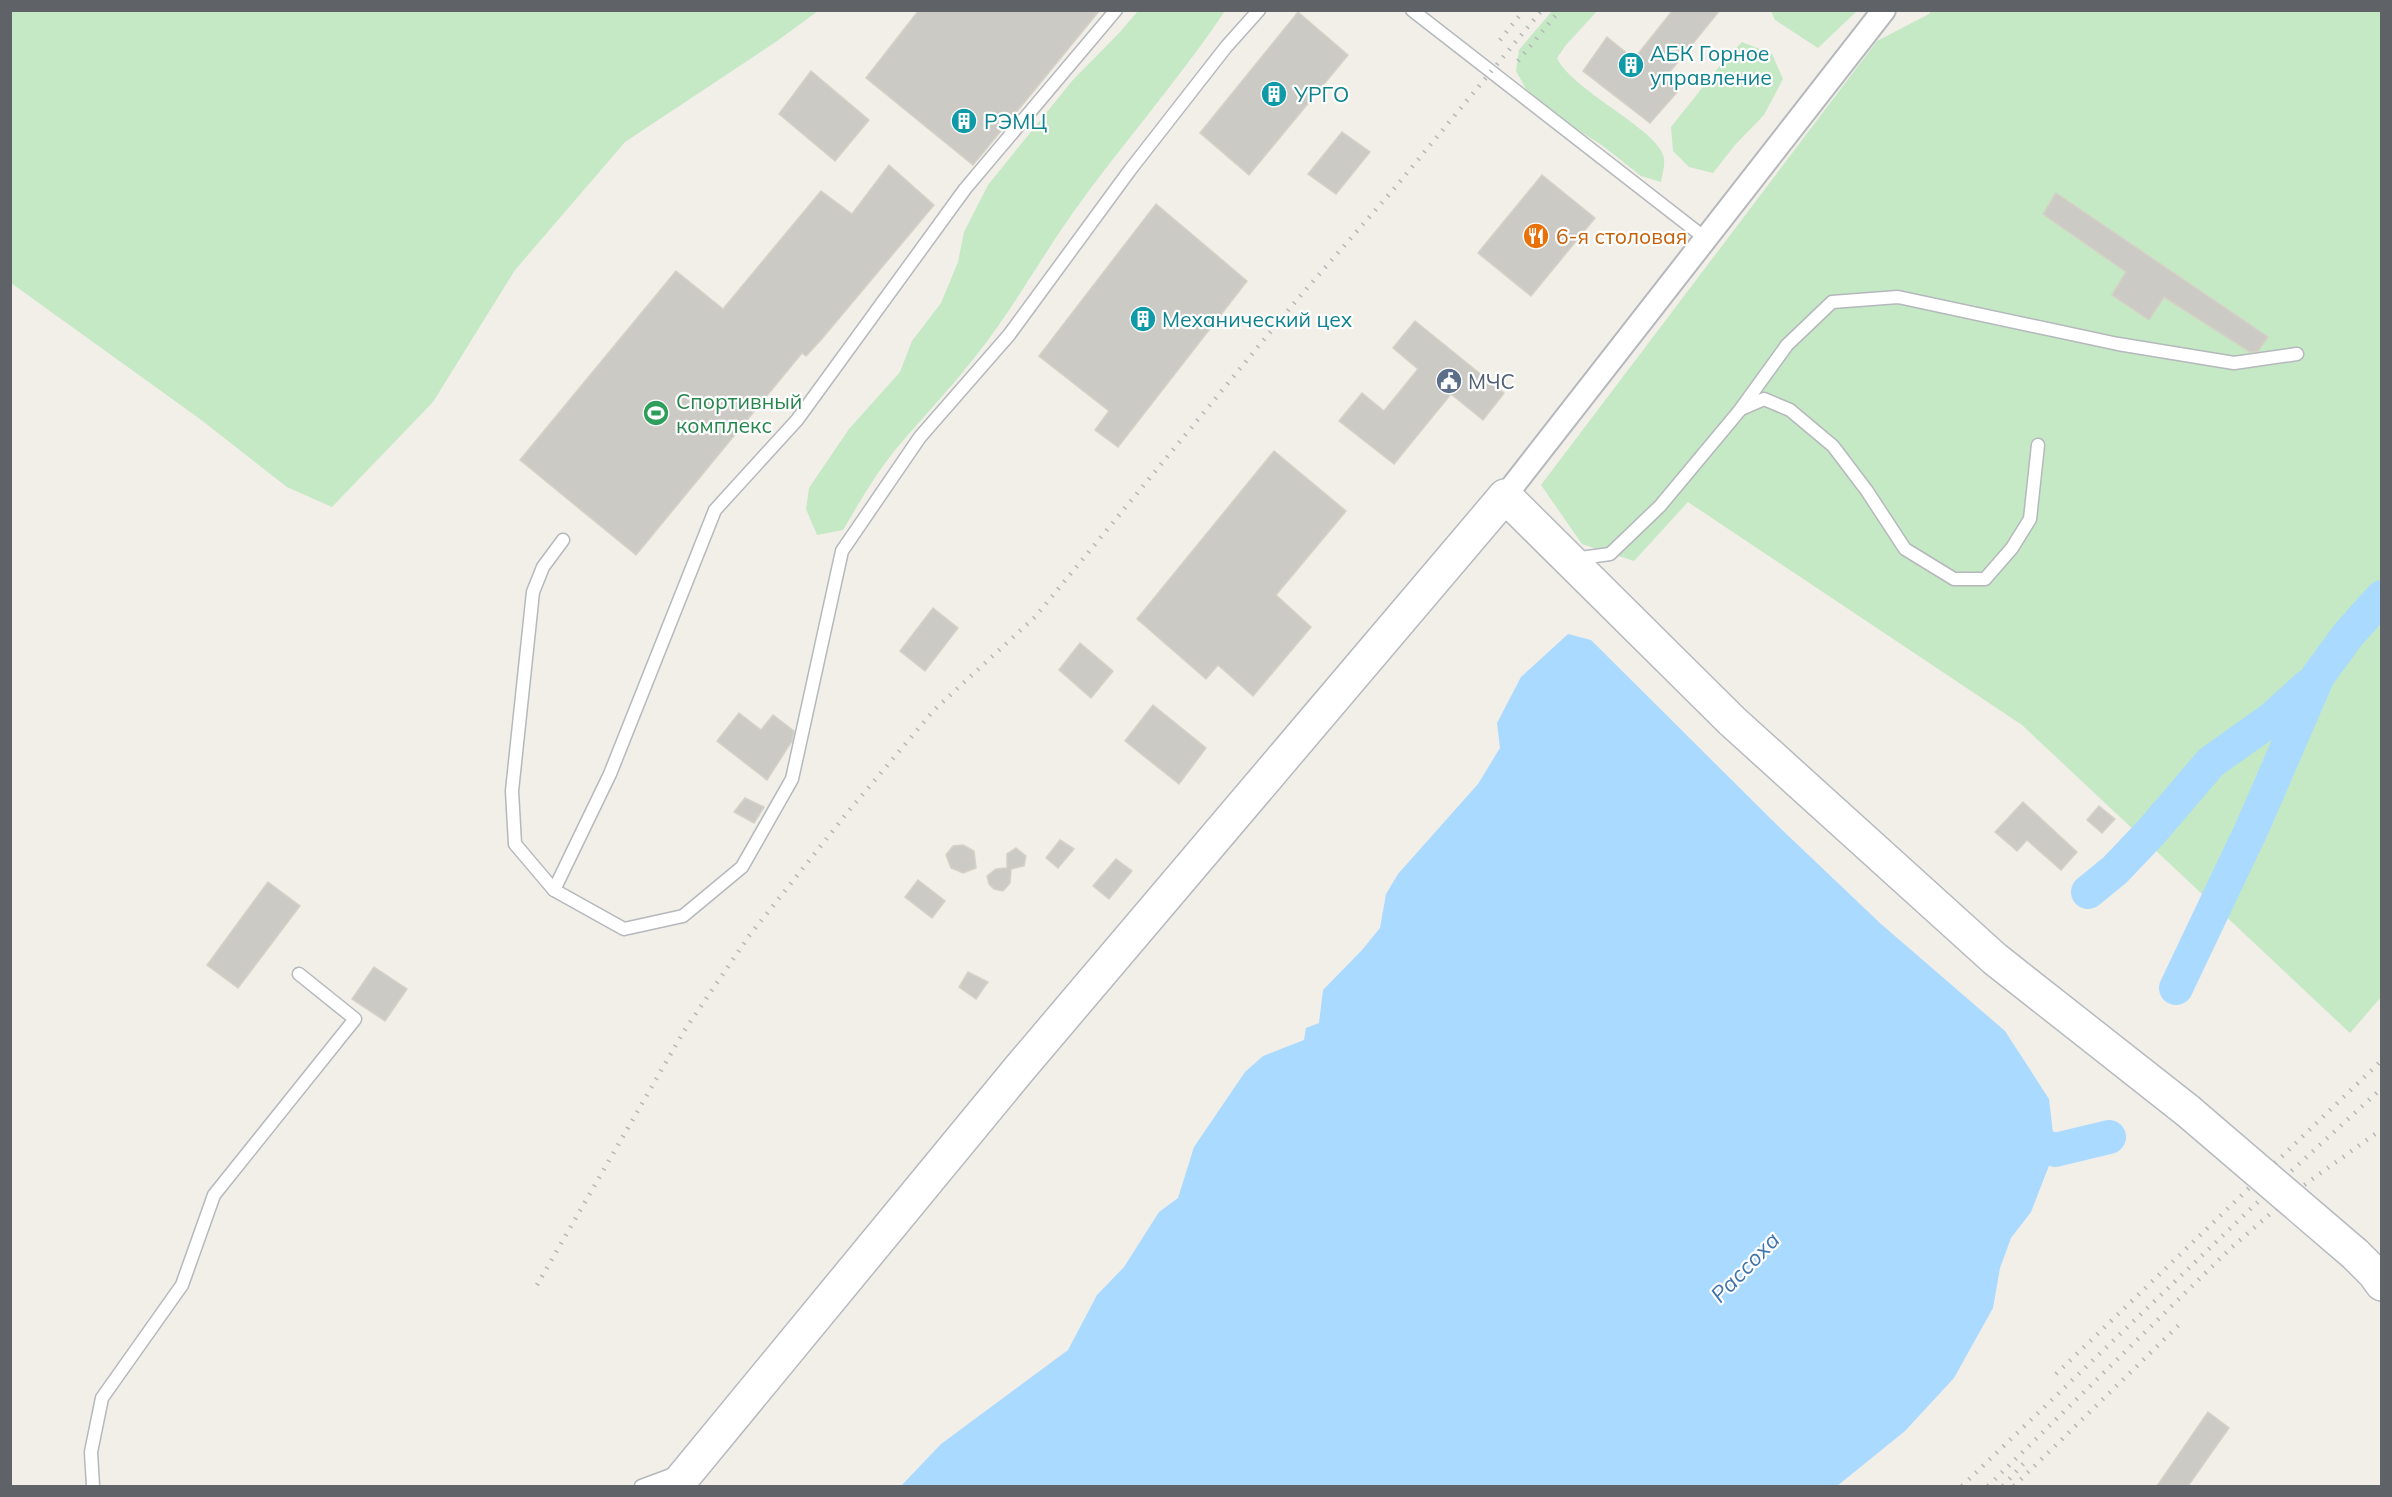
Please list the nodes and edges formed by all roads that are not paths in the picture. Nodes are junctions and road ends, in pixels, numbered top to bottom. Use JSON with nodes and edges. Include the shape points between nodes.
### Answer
{"nodes":[{"id":1,"x":1116,"y":10,"type":"edge"},
{"id":2,"x":1259,"y":10,"type":"edge"},
{"id":3,"x":1412,"y":10,"type":"edge"},
{"id":4,"x":1884,"y":10,"type":"edge"},
{"id":5,"x":1705,"y":238,"type":"junction"},
{"id":6,"x":2297,"y":354,"type":"dead end"},
{"id":7,"x":1740,"y":410,"type":"junction"},
{"id":8,"x":2038,"y":446,"type":"dead end"},
{"id":9,"x":1505,"y":496,"type":"junction"},
{"id":10,"x":563,"y":540,"type":"dead end"},
{"id":11,"x":1569,"y":560,"type":"junction"},
{"id":12,"x":554,"y":890,"type":"junction"},
{"id":13,"x":299,"y":974,"type":"dead end"},
{"id":14,"x":2382,"y":1284,"type":"edge"},
{"id":15,"x":684,"y":1477,"type":"edge"},
{"id":16,"x":93,"y":1486,"type":"edge"},
{"id":17,"x":641,"y":1486,"type":"edge"}],
"edges":[{"from":1,"to":12,"type":"lane","via":[[965,189],[797,420],[715,510],[610,774]]},
{"from":2,"to":12,"type":"lane","via":[[1130,170],[1009,335],[920,437],[842,551],[792,779],[742,867],[683,916],[624,929]]},
{"from":3,"to":5,"type":"lane"},
{"from":4,"to":5,"type":"street"},
{"from":5,"to":9,"type":"street"},
{"from":6,"to":7,"type":"lane","via":[[2234,363],[2118,344],[1898,297],[1832,302],[1787,345]]},
{"from":7,"to":8,"type":"lane","via":[[1764,399],[1790,410],[1833,446],[1905,549],[1954,579],[1985,579],[2012,549],[2030,519]]},
{"from":7,"to":11,"type":"lane","via":[[1660,506],[1610,554]]},
{"from":9,"to":11,"type":"street"},
{"from":9,"to":15,"type":"street","via":[[1020,1068]]},
{"from":10,"to":12,"type":"lane","via":[[543,567],[533,592],[512,791],[515,844]]},
{"from":11,"to":14,"type":"street","bridge":true,"via":[[1732,721],[1995,959],[2188,1111],[2355,1254]]},
{"from":13,"to":16,"type":"lane","via":[[355,1019],[214,1195],[182,1285],[102,1398],[91,1452]]},
{"from":15,"to":17,"type":"lane"}]}
